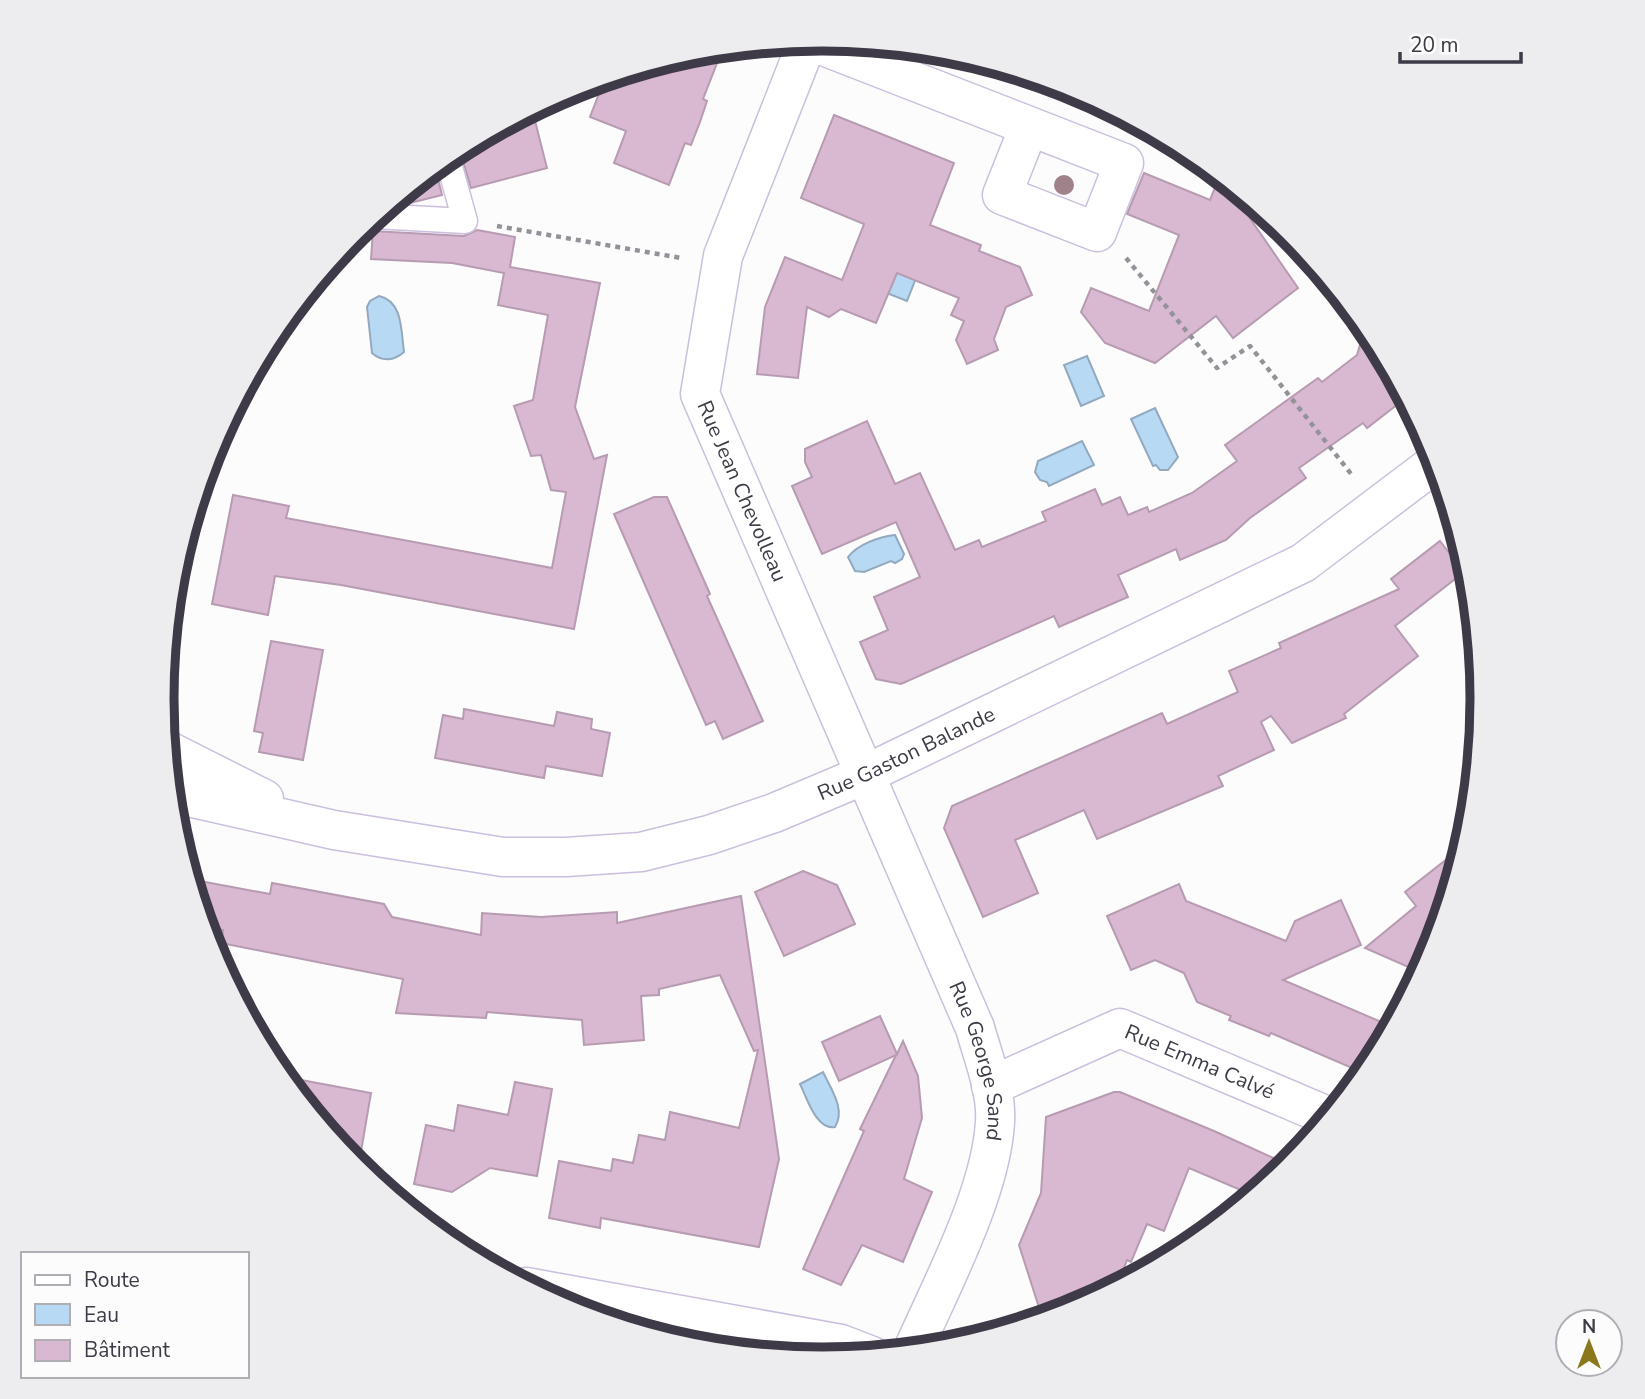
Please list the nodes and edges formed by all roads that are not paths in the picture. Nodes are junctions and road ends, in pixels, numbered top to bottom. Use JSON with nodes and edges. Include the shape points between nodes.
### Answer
{"nodes":[{"id":1,"x":804,"y":51,"type":"edge"},
{"id":2,"x":837,"y":51,"type":"edge"},
{"id":3,"x":1029,"y":127,"type":"junction"},
{"id":4,"x":450,"y":168,"type":"edge"},
{"id":5,"x":390,"y":217,"type":"edge"},
{"id":6,"x":1428,"y":468,"type":"edge"},
{"id":7,"x":176,"y":755,"type":"edge"},
{"id":8,"x":864,"y":775,"type":"junction"},
{"id":9,"x":181,"y":795,"type":"edge"},
{"id":10,"x":316,"y":825,"type":"junction"},
{"id":11,"x":991,"y":1086,"type":"junction"},
{"id":12,"x":1321,"y":1114,"type":"edge"},
{"id":13,"x":563,"y":1294,"type":"edge"},
{"id":14,"x":917,"y":1341,"type":"edge"},
{"id":15,"x":848,"y":1347,"type":"edge"}],
"edges":[{"from":1,"to":8,"type":"street","name":"Rue Jean Chevolleau","via":[[723,257],[700,394]]},
{"from":2,"to":3,"type":"street"},
{"from":3,"to":3,"type":"street","via":[[1124,163],[1097,232],[1002,195]]},
{"from":4,"to":5,"type":"lane","via":[[465,221]]},
{"from":6,"to":8,"type":"street","name":"Rue Gaston Balande","via":[[1303,563]]},
{"from":7,"to":10,"type":"street","name":"Rue Gaston Balande"},
{"from":8,"to":10,"type":"street","name":"Rue Gaston Balande","via":[[774,813],[641,852],[503,857]]},
{"from":8,"to":11,"type":"street","name":"Rue George Sand","via":[[975,1028]]},
{"from":9,"to":10,"type":"street","name":"Rue Gaston Balande"},
{"from":11,"to":12,"type":"street","name":"Rue Emma Calvé","via":[[1120,1028]]},
{"from":11,"to":14,"type":"street","name":"Rue George Sand","via":[[995,1121],[986,1172]]},
{"from":13,"to":15,"type":"street"}]}
